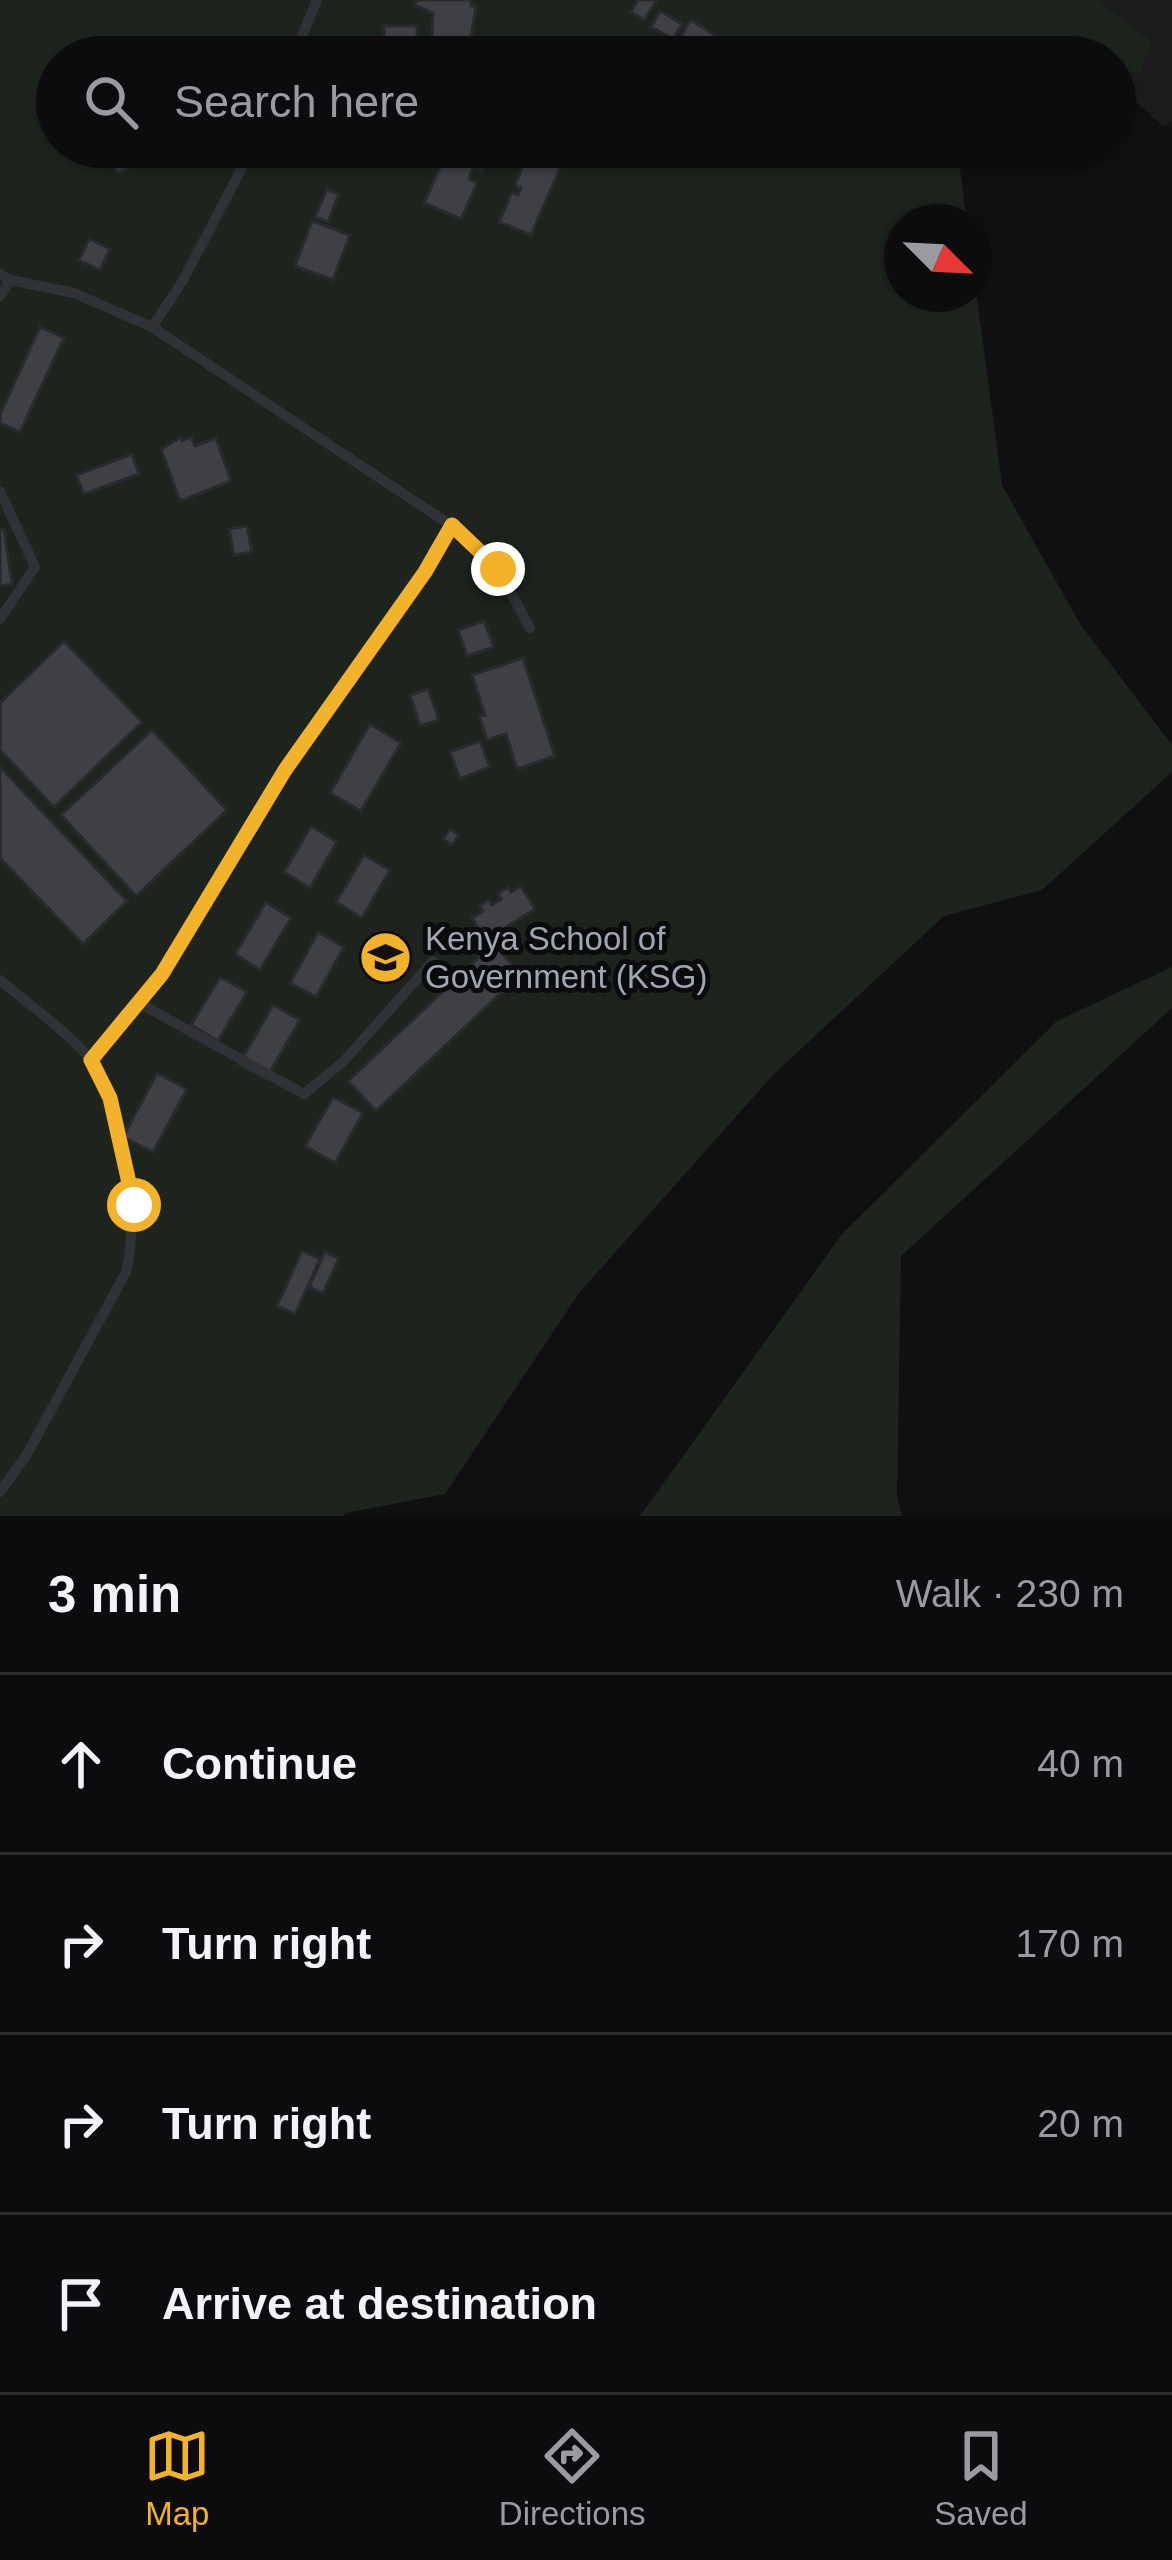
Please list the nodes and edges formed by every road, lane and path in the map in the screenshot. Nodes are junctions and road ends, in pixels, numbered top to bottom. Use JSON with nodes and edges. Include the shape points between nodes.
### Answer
{"nodes":[{"id":1,"x":316,"y":0,"type":"edge"},
{"id":2,"x":301,"y":36,"type":"edge"},
{"id":3,"x":242,"y":168,"type":"edge"},
{"id":4,"x":5,"y":277,"type":"edge"},
{"id":5,"x":0,"y":296,"type":"edge"},
{"id":6,"x":152,"y":327,"type":"junction"},
{"id":7,"x":0,"y":490,"type":"edge"},
{"id":8,"x":452,"y":525,"type":"junction"},
{"id":9,"x":0,"y":619,"type":"edge"},
{"id":10,"x":530,"y":628,"type":"dead end"},
{"id":11,"x":433,"y":962,"type":"dead end"},
{"id":12,"x":0,"y":980,"type":"edge"},
{"id":13,"x":139,"y":1003,"type":"junction"},
{"id":14,"x":91,"y":1060,"type":"junction"},
{"id":15,"x":0,"y":1492,"type":"edge"}],
"edges":[{"from":1,"to":2,"type":"lane"},
{"from":3,"to":6,"type":"lane"},
{"from":4,"to":5,"type":"lane"},
{"from":4,"to":6,"type":"lane","via":[[74,293]]},
{"from":6,"to":8,"type":"lane"},
{"from":7,"to":9,"type":"lane","via":[[35,567]]},
{"from":8,"to":10,"type":"lane","via":[[498,569]]},
{"from":8,"to":13,"type":"lane"},
{"from":11,"to":13,"type":"lane","via":[[304,1094]]},
{"from":12,"to":14,"type":"lane"},
{"from":13,"to":14,"type":"lane"},
{"from":14,"to":15,"type":"lane","via":[[123,1152],[134,1241],[127,1272]]}]}
